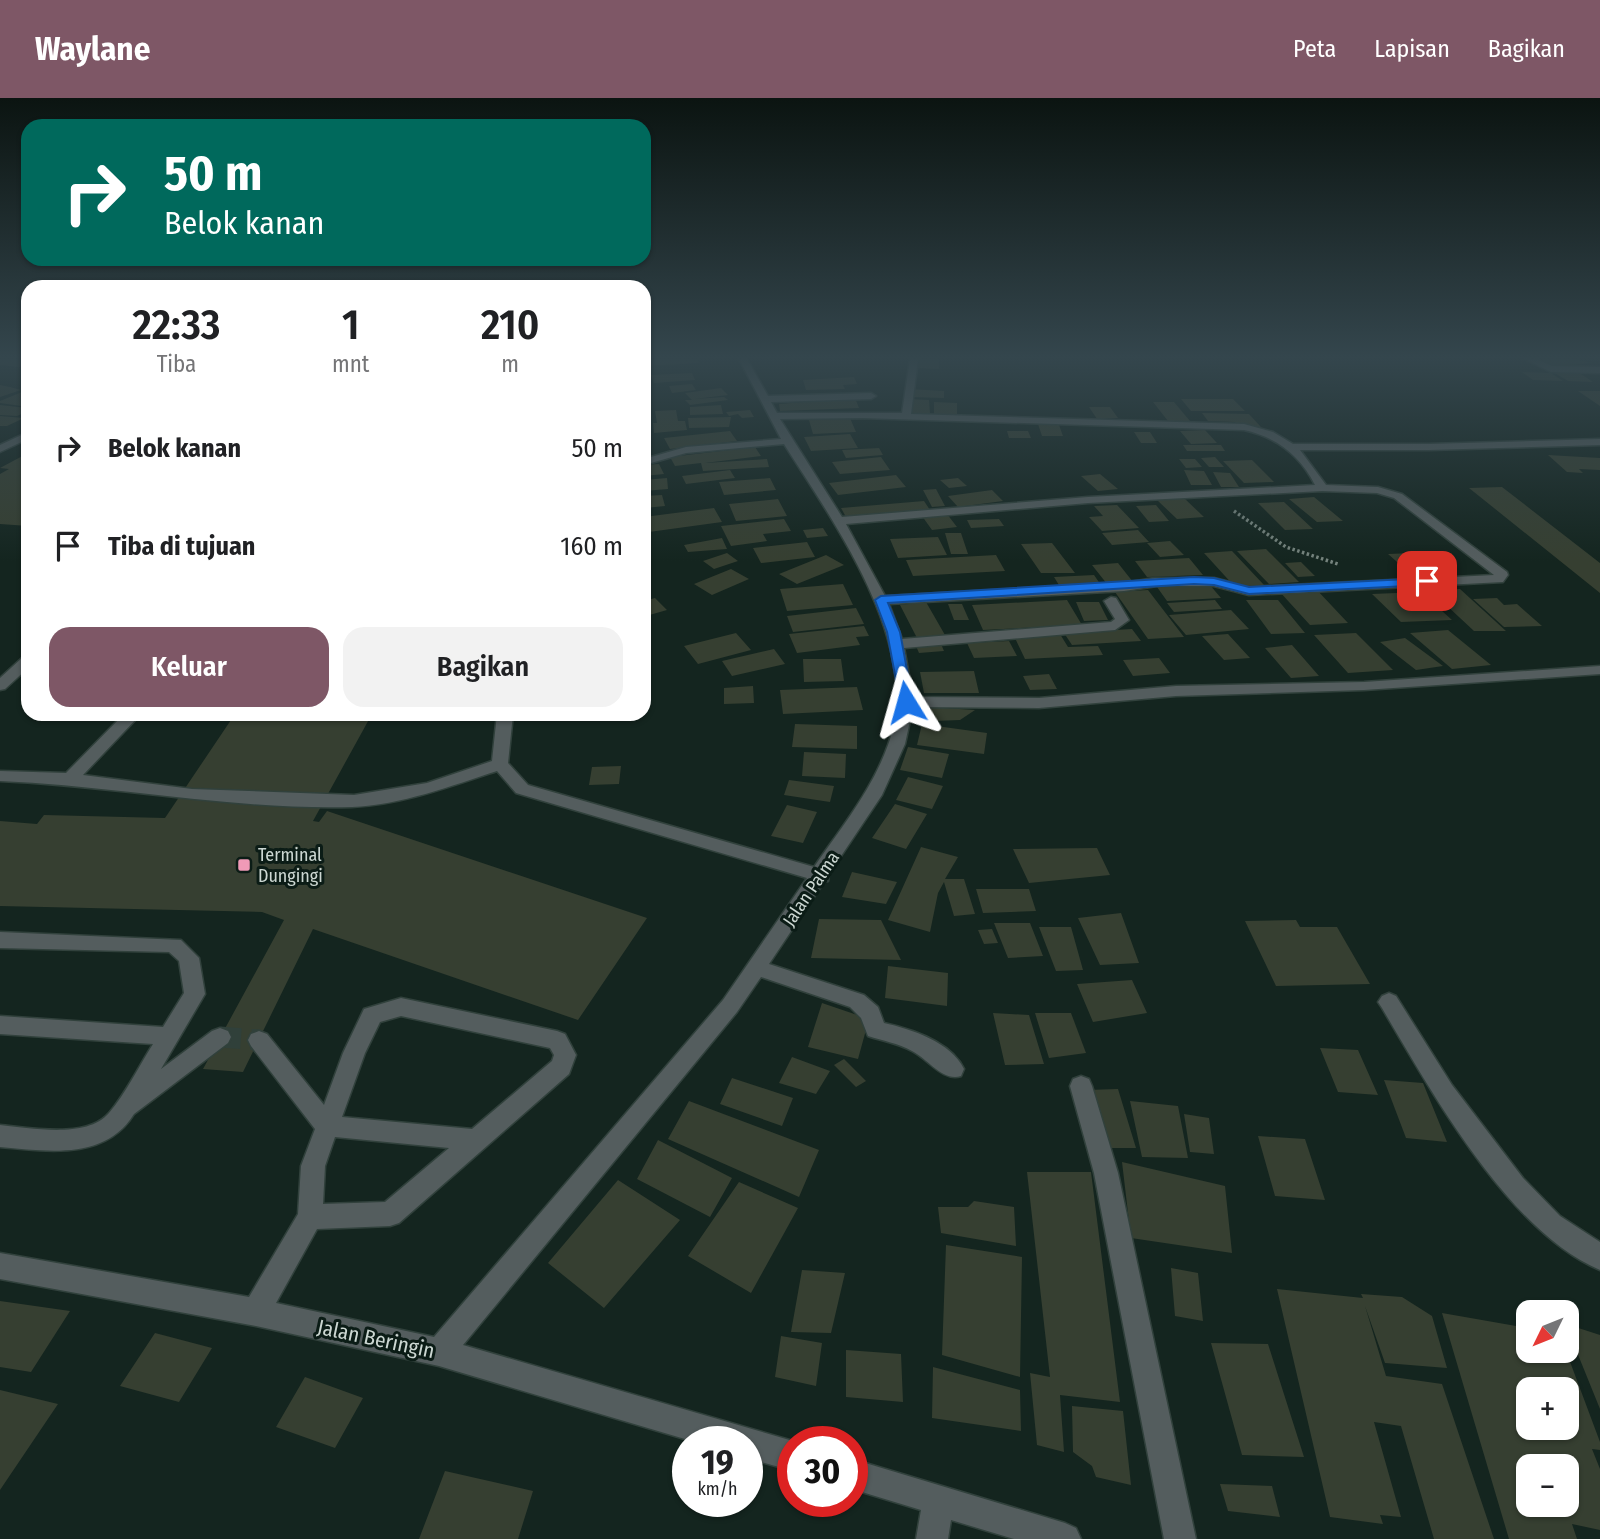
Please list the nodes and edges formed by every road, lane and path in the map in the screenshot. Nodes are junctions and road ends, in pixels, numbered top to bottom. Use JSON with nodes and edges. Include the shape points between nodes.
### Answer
{"nodes":[{"id":1,"x":779,"y":426,"type":"edge"},
{"id":2,"x":1223,"y":426,"type":"edge"},
{"id":3,"x":21,"y":440,"type":"edge"},
{"id":4,"x":787,"y":440,"type":"junction"},
{"id":5,"x":1600,"y":442,"type":"edge"},
{"id":6,"x":1294,"y":447,"type":"junction"},
{"id":7,"x":0,"y":449,"type":"edge"},
{"id":8,"x":651,"y":462,"type":"edge"},
{"id":9,"x":1322,"y":488,"type":"junction"},
{"id":10,"x":1196,"y":494,"type":"junction"},
{"id":11,"x":839,"y":521,"type":"junction"},
{"id":12,"x":1340,"y":565,"type":"dead end"},
{"id":13,"x":881,"y":600,"type":"junction"},
{"id":14,"x":1111,"y":601,"type":"dead end"},
{"id":15,"x":897,"y":644,"type":"junction"},
{"id":16,"x":21,"y":666,"type":"edge"},
{"id":17,"x":1600,"y":670,"type":"edge"},
{"id":18,"x":0,"y":686,"type":"edge"},
{"id":19,"x":906,"y":702,"type":"junction"},
{"id":20,"x":126,"y":721,"type":"edge"},
{"id":21,"x":504,"y":721,"type":"edge"},
{"id":22,"x":500,"y":764,"type":"junction"},
{"id":23,"x":0,"y":776,"type":"edge"},
{"id":24,"x":70,"y":779,"type":"junction"},
{"id":25,"x":821,"y":876,"type":"junction"},
{"id":26,"x":0,"y":940,"type":"edge"},
{"id":27,"x":757,"y":968,"type":"junction"},
{"id":28,"x":1389,"y":1002,"type":"dead end"},
{"id":29,"x":0,"y":1025,"type":"edge"},
{"id":30,"x":170,"y":1036,"type":"junction"},
{"id":31,"x":220,"y":1037,"type":"tunnel mouth"},
{"id":32,"x":258,"y":1040,"type":"dead end"},
{"id":33,"x":953,"y":1069,"type":"dead end"},
{"id":34,"x":1081,"y":1086,"type":"dead end"},
{"id":35,"x":122,"y":1112,"type":"junction"},
{"id":36,"x":326,"y":1126,"type":"junction"},
{"id":37,"x":0,"y":1136,"type":"edge"},
{"id":38,"x":476,"y":1140,"type":"junction"},
{"id":39,"x":310,"y":1217,"type":"junction"},
{"id":40,"x":1600,"y":1257,"type":"edge"},
{"id":41,"x":0,"y":1266,"type":"edge"},
{"id":42,"x":256,"y":1312,"type":"junction"},
{"id":43,"x":439,"y":1352,"type":"junction"},
{"id":44,"x":691,"y":1426,"type":"edge"},
{"id":45,"x":868,"y":1479,"type":"edge"},
{"id":46,"x":938,"y":1499,"type":"junction"},
{"id":47,"x":932,"y":1539,"type":"edge"},
{"id":48,"x":1065,"y":1539,"type":"edge"},
{"id":49,"x":1180,"y":1539,"type":"edge"}],
"edges":[{"from":1,"to":4,"type":"street","name":"Jalan Palma"},
{"from":2,"to":6,"type":"street","via":[[1266,432]]},
{"from":3,"to":7,"type":"street"},
{"from":4,"to":8,"type":"street","via":[[687,450]]},
{"from":4,"to":11,"type":"street","name":"Jalan Palma"},
{"from":5,"to":6,"type":"street"},
{"from":6,"to":9,"type":"street"},
{"from":9,"to":10,"type":"street"},
{"from":9,"to":13,"type":"street","via":[[1378,490],[1398,496],[1502,575],[1476,581],[1249,591],[1194,581]]},
{"from":10,"to":11,"type":"street"},
{"from":10,"to":12,"type":"path","via":[[1230,508],[1286,548]]},
{"from":11,"to":13,"type":"street","name":"Jalan Palma"},
{"from":13,"to":15,"type":"street","name":"Jalan Palma"},
{"from":14,"to":15,"type":"street","via":[[1122,620],[1115,626]]},
{"from":15,"to":19,"type":"street","name":"Jalan Palma"},
{"from":16,"to":18,"type":"street"},
{"from":17,"to":19,"type":"street","via":[[1364,686],[1176,691],[1040,703]]},
{"from":19,"to":25,"type":"street","name":"Jalan Palma","via":[[897,744],[873,795]]},
{"from":20,"to":24,"type":"street"},
{"from":21,"to":22,"type":"street"},
{"from":22,"to":24,"type":"street","via":[[429,788],[354,802],[192,795]]},
{"from":22,"to":25,"type":"street","via":[[522,789]]},
{"from":23,"to":24,"type":"street"},
{"from":25,"to":27,"type":"street","name":"Jalan Palma"},
{"from":26,"to":30,"type":"street","via":[[174,945],[190,958],[195,994]]},
{"from":27,"to":33,"type":"street","via":[[857,1001],[870,1013],[876,1030],[930,1048]]},
{"from":27,"to":43,"type":"street","name":"Jalan Palma","via":[[660,1093]]},
{"from":28,"to":40,"type":"street","via":[[1444,1092],[1514,1186],[1551,1225]]},
{"from":29,"to":30,"type":"street"},
{"from":30,"to":35,"type":"street"},
{"from":31,"to":35,"type":"street"},
{"from":32,"to":36,"type":"street"},
{"from":34,"to":49,"type":"street","via":[[1106,1173]]},
{"from":35,"to":37,"type":"street","via":[[100,1134],[60,1141]]},
{"from":36,"to":38,"type":"street"},
{"from":36,"to":38,"type":"street","via":[[372,1015],[401,1007],[557,1040],[565,1055],[561,1067]]},
{"from":36,"to":39,"type":"street","via":[[313,1166]]},
{"from":38,"to":39,"type":"street","via":[[390,1214]]},
{"from":39,"to":42,"type":"street"},
{"from":41,"to":42,"type":"street","name":"Jalan Beringin"},
{"from":42,"to":43,"type":"street","name":"Jalan Beringin"},
{"from":43,"to":44,"type":"street","name":"Jalan Beringin"},
{"from":45,"to":46,"type":"street"},
{"from":46,"to":47,"type":"street"},
{"from":46,"to":48,"type":"street"}]}
